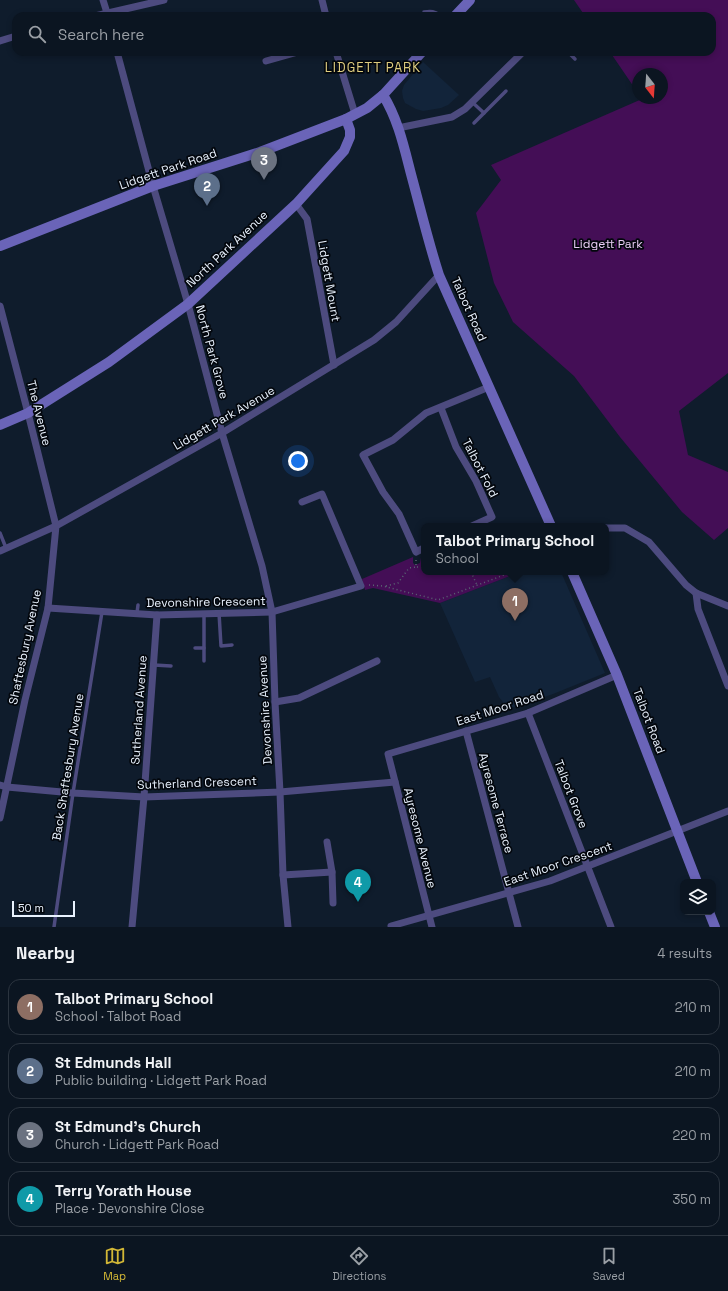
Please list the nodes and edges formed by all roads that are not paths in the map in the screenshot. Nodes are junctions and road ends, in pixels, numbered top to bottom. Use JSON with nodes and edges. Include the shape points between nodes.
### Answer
{"nodes":[{"id":1,"x":103,"y":0,"type":"edge"},
{"id":2,"x":164,"y":0,"type":"edge"},
{"id":3,"x":322,"y":0,"type":"edge"},
{"id":4,"x":470,"y":0,"type":"edge"},
{"id":5,"x":106,"y":12,"type":"edge"},
{"id":6,"x":115,"y":12,"type":"edge"},
{"id":7,"x":325,"y":12,"type":"edge"},
{"id":8,"x":424,"y":12,"type":"dead end"},
{"id":9,"x":434,"y":12,"type":"edge"},
{"id":10,"x":459,"y":12,"type":"edge"},
{"id":11,"x":12,"y":37,"type":"edge"},
{"id":12,"x":0,"y":41,"type":"edge"},
{"id":13,"x":118,"y":56,"type":"edge"},
{"id":14,"x":284,"y":56,"type":"edge"},
{"id":15,"x":337,"y":56,"type":"edge"},
{"id":16,"x":418,"y":56,"type":"edge"},
{"id":17,"x":519,"y":56,"type":"edge"},
{"id":18,"x":572,"y":56,"type":"edge"},
{"id":19,"x":575,"y":59,"type":"dead end"},
{"id":20,"x":266,"y":61,"type":"dead end"},
{"id":21,"x":506,"y":91,"type":"dead end"},
{"id":22,"x":383,"y":96,"type":"junction"},
{"id":23,"x":472,"y":102,"type":"junction"},
{"id":24,"x":484,"y":113,"type":"junction"},
{"id":25,"x":355,"y":114,"type":"junction"},
{"id":26,"x":346,"y":119,"type":"junction"},
{"id":27,"x":474,"y":122,"type":"dead end"},
{"id":28,"x":398,"y":128,"type":"junction"},
{"id":29,"x":153,"y":186,"type":"junction"},
{"id":30,"x":296,"y":204,"type":"junction"},
{"id":31,"x":0,"y":246,"type":"edge"},
{"id":32,"x":439,"y":274,"type":"junction"},
{"id":33,"x":188,"y":304,"type":"junction"},
{"id":34,"x":0,"y":306,"type":"edge"},
{"id":35,"x":334,"y":365,"type":"junction"},
{"id":36,"x":489,"y":387,"type":"junction"},
{"id":37,"x":441,"y":408,"type":"junction"},
{"id":38,"x":28,"y":413,"type":"junction"},
{"id":39,"x":0,"y":425,"type":"edge"},
{"id":40,"x":222,"y":433,"type":"junction"},
{"id":41,"x":302,"y":502,"type":"dead end"},
{"id":42,"x":479,"y":523,"type":"edge"},
{"id":43,"x":550,"y":523,"type":"edge"},
{"id":44,"x":56,"y":526,"type":"junction"},
{"id":45,"x":609,"y":528,"type":"edge"},
{"id":46,"x":0,"y":533,"type":"edge"},
{"id":47,"x":3,"y":550,"type":"edge"},
{"id":48,"x":421,"y":550,"type":"edge"},
{"id":49,"x":573,"y":575,"type":"edge"},
{"id":50,"x":696,"y":593,"type":"junction"},
{"id":51,"x":138,"y":604,"type":"dead end"},
{"id":52,"x":728,"y":606,"type":"edge"},
{"id":53,"x":48,"y":608,"type":"junction"},
{"id":54,"x":102,"y":611,"type":"junction"},
{"id":55,"x":272,"y":612,"type":"junction"},
{"id":56,"x":137,"y":613,"type":"junction"},
{"id":57,"x":219,"y":613,"type":"junction"},
{"id":58,"x":204,"y":614,"type":"junction"},
{"id":59,"x":157,"y":615,"type":"junction"},
{"id":60,"x":232,"y":645,"type":"dead end"},
{"id":61,"x":195,"y":648,"type":"dead end"},
{"id":62,"x":204,"y":648,"type":"junction"},
{"id":63,"x":204,"y":661,"type":"dead end"},
{"id":64,"x":378,"y":661,"type":"dead end"},
{"id":65,"x":154,"y":664,"type":"junction"},
{"id":66,"x":171,"y":666,"type":"dead end"},
{"id":67,"x":617,"y":675,"type":"junction"},
{"id":68,"x":728,"y":686,"type":"edge"},
{"id":69,"x":275,"y":702,"type":"junction"},
{"id":70,"x":528,"y":713,"type":"junction"},
{"id":71,"x":466,"y":731,"type":"junction"},
{"id":72,"x":388,"y":754,"type":"joint"},
{"id":73,"x":395,"y":782,"type":"junction"},
{"id":74,"x":4,"y":786,"type":"edge"},
{"id":75,"x":280,"y":792,"type":"junction"},
{"id":76,"x":73,"y":793,"type":"junction"},
{"id":77,"x":144,"y":797,"type":"junction"},
{"id":78,"x":728,"y":811,"type":"edge"},
{"id":79,"x":0,"y":818,"type":"edge"},
{"id":80,"x":677,"y":831,"type":"junction"},
{"id":81,"x":327,"y":842,"type":"dead end"},
{"id":82,"x":587,"y":867,"type":"junction"},
{"id":83,"x":332,"y":872,"type":"junction"},
{"id":84,"x":283,"y":876,"type":"junction"},
{"id":85,"x":696,"y":879,"type":"edge"},
{"id":86,"x":509,"y":893,"type":"junction"},
{"id":87,"x":333,"y":903,"type":"dead end"},
{"id":88,"x":428,"y":915,"type":"junction"},
{"id":89,"x":710,"y":915,"type":"edge"},
{"id":90,"x":391,"y":926,"type":"dead end"},
{"id":91,"x":54,"y":927,"type":"edge"},
{"id":92,"x":132,"y":927,"type":"edge"},
{"id":93,"x":288,"y":927,"type":"edge"},
{"id":94,"x":432,"y":927,"type":"edge"},
{"id":95,"x":518,"y":927,"type":"edge"},
{"id":96,"x":611,"y":927,"type":"edge"},
{"id":97,"x":715,"y":927,"type":"edge"}],
"edges":[{"from":1,"to":5,"type":"street"},
{"from":2,"to":6,"type":"street"},
{"from":3,"to":7,"type":"street"},
{"from":4,"to":10,"type":"street"},
{"from":8,"to":9,"type":"lane"},
{"from":11,"to":12,"type":"street"},
{"from":13,"to":29,"type":"street","name":"North Park Grove"},
{"from":14,"to":20,"type":"street"},
{"from":15,"to":25,"type":"street"},
{"from":16,"to":22,"type":"street"},
{"from":17,"to":23,"type":"street"},
{"from":18,"to":19,"type":"lane"},
{"from":21,"to":24,"type":"lane"},
{"from":22,"to":25,"type":"street"},
{"from":22,"to":28,"type":"street","name":"Talbot Road","via":[[389,104]]},
{"from":23,"to":24,"type":"lane"},
{"from":23,"to":28,"type":"street","via":[[452,117]]},
{"from":24,"to":27,"type":"lane"},
{"from":25,"to":26,"type":"street"},
{"from":26,"to":29,"type":"street","name":"Lidgett Park Road","via":[[260,152]]},
{"from":26,"to":30,"type":"street","name":"North Park Avenue","via":[[350,137],[344,151]]},
{"from":28,"to":32,"type":"street","name":"Talbot Road"},
{"from":29,"to":31,"type":"street","name":"Lidgett Park Road"},
{"from":29,"to":33,"type":"street","name":"North Park Grove"},
{"from":30,"to":33,"type":"street","name":"North Park Avenue"},
{"from":30,"to":35,"type":"street","name":"Lidgett Mount","via":[[306,218]]},
{"from":32,"to":35,"type":"street","name":"Lidgett Park Avenue","via":[[396,322],[374,340]]},
{"from":32,"to":36,"type":"street","name":"Talbot Road"},
{"from":33,"to":38,"type":"street","name":"North Park Avenue","via":[[109,362]]},
{"from":33,"to":40,"type":"street","name":"North Park Grove"},
{"from":34,"to":38,"type":"street","name":"The Avenue"},
{"from":35,"to":40,"type":"street","name":"Lidgett Park Avenue"},
{"from":36,"to":37,"type":"street"},
{"from":36,"to":43,"type":"street","name":"Talbot Road"},
{"from":37,"to":42,"type":"street","name":"Talbot Fold","via":[[456,447],[476,481],[492,517]]},
{"from":37,"to":48,"type":"street","via":[[426,414],[393,440],[363,455],[383,492],[399,514],[416,552]]},
{"from":38,"to":39,"type":"street","name":"North Park Avenue"},
{"from":38,"to":44,"type":"street","name":"The Avenue"},
{"from":40,"to":44,"type":"street","name":"Lidgett Park Avenue"},
{"from":40,"to":55,"type":"street","name":"North Park Grove","via":[[262,566]]},
{"from":41,"to":55,"type":"street","name":"Devonshire Crescent","via":[[322,494],[362,586]]},
{"from":44,"to":47,"type":"street","name":"Lidgett Park Avenue"},
{"from":44,"to":53,"type":"street","name":"Shaftesbury Avenue"},
{"from":45,"to":50,"type":"street","via":[[625,528],[648,542]]},
{"from":46,"to":47,"type":"lane"},
{"from":49,"to":67,"type":"street","name":"Talbot Road"},
{"from":50,"to":52,"type":"street"},
{"from":50,"to":68,"type":"street","via":[[698,609]]},
{"from":51,"to":56,"type":"lane"},
{"from":53,"to":54,"type":"street","name":"Devonshire Crescent"},
{"from":53,"to":74,"type":"street","name":"Shaftesbury Avenue"},
{"from":54,"to":56,"type":"street","name":"Devonshire Crescent"},
{"from":54,"to":76,"type":"lane","name":"Back Shaftesbury Avenue"},
{"from":55,"to":57,"type":"street","name":"Devonshire Crescent"},
{"from":55,"to":69,"type":"street","name":"Devonshire Avenue"},
{"from":56,"to":59,"type":"street","name":"Devonshire Crescent"},
{"from":57,"to":58,"type":"street","name":"Devonshire Crescent"},
{"from":57,"to":60,"type":"lane","via":[[221,646]]},
{"from":58,"to":59,"type":"street","name":"Devonshire Crescent"},
{"from":58,"to":62,"type":"lane"},
{"from":59,"to":65,"type":"street","name":"Sutherland Avenue"},
{"from":61,"to":62,"type":"lane"},
{"from":62,"to":63,"type":"lane"},
{"from":64,"to":69,"type":"street","via":[[299,698]]},
{"from":65,"to":66,"type":"lane"},
{"from":65,"to":77,"type":"street","name":"Sutherland Avenue"},
{"from":67,"to":70,"type":"street","name":"East Moor Road"},
{"from":67,"to":80,"type":"street","name":"Talbot Road"},
{"from":69,"to":75,"type":"street","name":"Devonshire Avenue"},
{"from":70,"to":71,"type":"street","name":"East Moor Road"},
{"from":70,"to":82,"type":"street","name":"Talbot Grove"},
{"from":71,"to":72,"type":"street","name":"East Moor Road"},
{"from":71,"to":86,"type":"street","name":"Ayresome Terrace"},
{"from":72,"to":73,"type":"street","name":"Ayresome Avenue"},
{"from":73,"to":75,"type":"street","name":"Sutherland Crescent"},
{"from":73,"to":88,"type":"street","name":"Ayresome Avenue"},
{"from":74,"to":76,"type":"street","name":"Sutherland Crescent"},
{"from":74,"to":79,"type":"street","name":"Shaftesbury Avenue"},
{"from":75,"to":77,"type":"street","name":"Sutherland Crescent"},
{"from":75,"to":84,"type":"street","name":"Devonshire Avenue"},
{"from":76,"to":77,"type":"street","name":"Sutherland Crescent"},
{"from":76,"to":91,"type":"lane","name":"Back Shaftesbury Avenue"},
{"from":77,"to":92,"type":"street","name":"Sutherland Avenue"},
{"from":78,"to":80,"type":"street","name":"East Moor Crescent"},
{"from":80,"to":82,"type":"street","name":"East Moor Crescent"},
{"from":80,"to":85,"type":"street","name":"Talbot Road"},
{"from":81,"to":83,"type":"street"},
{"from":82,"to":86,"type":"street","name":"East Moor Crescent"},
{"from":82,"to":96,"type":"street","name":"Talbot Grove"},
{"from":83,"to":84,"type":"street"},
{"from":83,"to":87,"type":"street"},
{"from":84,"to":93,"type":"street","name":"Devonshire Avenue"},
{"from":86,"to":88,"type":"street","name":"East Moor Crescent"},
{"from":86,"to":95,"type":"street","name":"Ayresome Terrace"},
{"from":88,"to":90,"type":"street","name":"East Moor Crescent"},
{"from":88,"to":94,"type":"street","name":"Ayresome Avenue"},
{"from":89,"to":97,"type":"street"}]}
